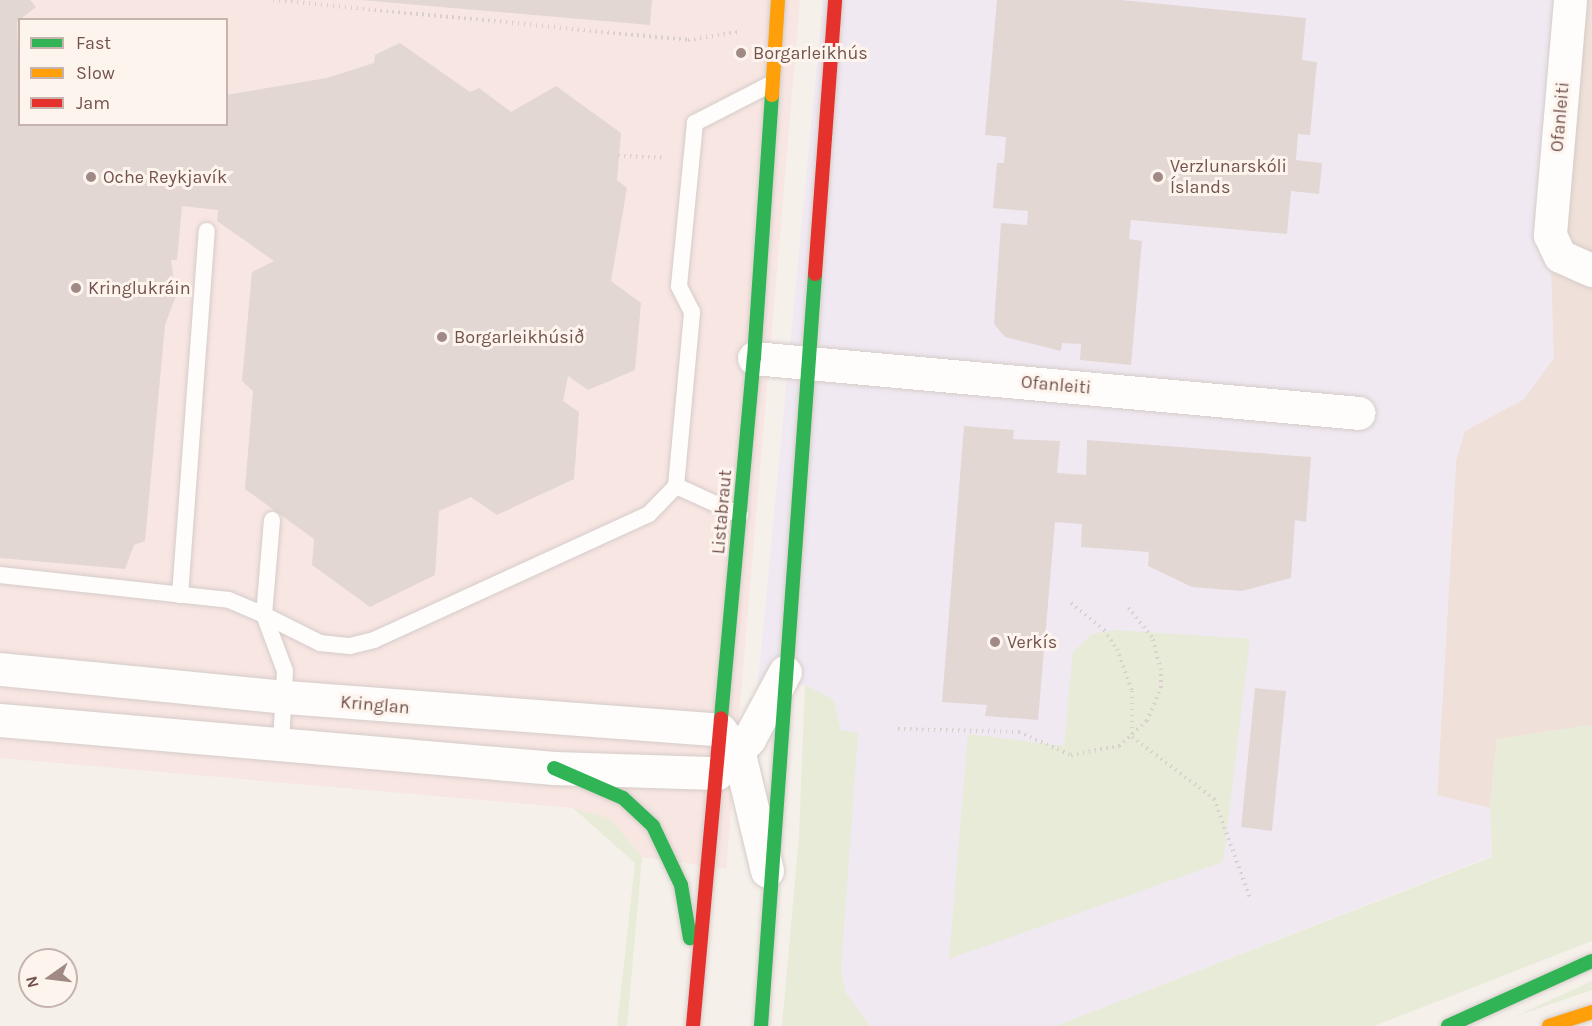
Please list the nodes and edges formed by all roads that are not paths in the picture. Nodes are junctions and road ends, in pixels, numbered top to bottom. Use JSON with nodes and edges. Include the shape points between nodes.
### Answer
{"nodes":[{"id":1,"x":778,"y":0,"type":"edge"},
{"id":2,"x":835,"y":0,"type":"edge"},
{"id":3,"x":1570,"y":0,"type":"edge"},
{"id":4,"x":769,"y":85,"type":"junction"},
{"id":5,"x":207,"y":231,"type":"dead end"},
{"id":6,"x":1592,"y":270,"type":"edge"},
{"id":7,"x":754,"y":358,"type":"junction"},
{"id":8,"x":807,"y":363,"type":"junction"},
{"id":9,"x":1359,"y":412,"type":"dead end"},
{"id":10,"x":676,"y":486,"type":"junction"},
{"id":11,"x":740,"y":515,"type":"junction"},
{"id":12,"x":272,"y":520,"type":"dead end"},
{"id":13,"x":0,"y":575,"type":"edge"},
{"id":14,"x":180,"y":595,"type":"junction"},
{"id":15,"x":264,"y":615,"type":"junction"},
{"id":16,"x":0,"y":669,"type":"edge"},
{"id":17,"x":785,"y":672,"type":"junction"},
{"id":18,"x":286,"y":697,"type":"junction"},
{"id":19,"x":0,"y":720,"type":"edge"},
{"id":20,"x":280,"y":743,"type":"junction"},
{"id":21,"x":725,"y":752,"type":"junction"},
{"id":22,"x":554,"y":768,"type":"junction"},
{"id":23,"x":772,"y":899,"type":"junction"},
{"id":24,"x":1592,"y":961,"type":"edge"},
{"id":25,"x":698,"y":979,"type":"junction"},
{"id":26,"x":1592,"y":1012,"type":"edge"},
{"id":27,"x":693,"y":1026,"type":"edge"},
{"id":28,"x":761,"y":1026,"type":"edge"},
{"id":29,"x":1448,"y":1026,"type":"edge"},
{"id":30,"x":1549,"y":1026,"type":"edge"}],
"edges":[{"from":1,"to":4,"type":"street","name":"Listabraut"},
{"from":2,"to":8,"type":"street"},
{"from":3,"to":6,"type":"street","name":"Ofanleiti","via":[[1550,235],[1560,256]]},
{"from":4,"to":7,"type":"street","name":"Listabraut"},
{"from":4,"to":10,"type":"lane","via":[[695,123],[679,286],[692,312]]},
{"from":5,"to":14,"type":"lane"},
{"from":7,"to":8,"type":"street","name":"Ofanleiti"},
{"from":7,"to":11,"type":"street","name":"Listabraut"},
{"from":8,"to":9,"type":"street","name":"Ofanleiti"},
{"from":8,"to":17,"type":"street"},
{"from":10,"to":11,"type":"lane"},
{"from":10,"to":15,"type":"lane","via":[[649,514],[374,640],[350,646],[320,643]]},
{"from":11,"to":21,"type":"street","name":"Listabraut"},
{"from":12,"to":15,"type":"lane"},
{"from":13,"to":14,"type":"lane"},
{"from":14,"to":15,"type":"lane","via":[[229,600]]},
{"from":15,"to":18,"type":"lane","via":[[278,642]]},
{"from":16,"to":18,"type":"street","name":"Kringlan"},
{"from":17,"to":21,"type":"street"},
{"from":17,"to":23,"type":"street"},
{"from":18,"to":20,"type":"lane"},
{"from":18,"to":21,"type":"street","name":"Kringlan"},
{"from":19,"to":20,"type":"street"},
{"from":20,"to":22,"type":"street"},
{"from":21,"to":22,"type":"street"},
{"from":21,"to":23,"type":"street","via":[[752,793]]},
{"from":21,"to":25,"type":"street","name":"Listabraut"},
{"from":22,"to":25,"type":"street","via":[[623,798],[653,826],[681,885]]},
{"from":23,"to":28,"type":"street"},
{"from":24,"to":29,"type":"street"},
{"from":25,"to":27,"type":"street","name":"Listabraut"},
{"from":26,"to":30,"type":"street"}]}
